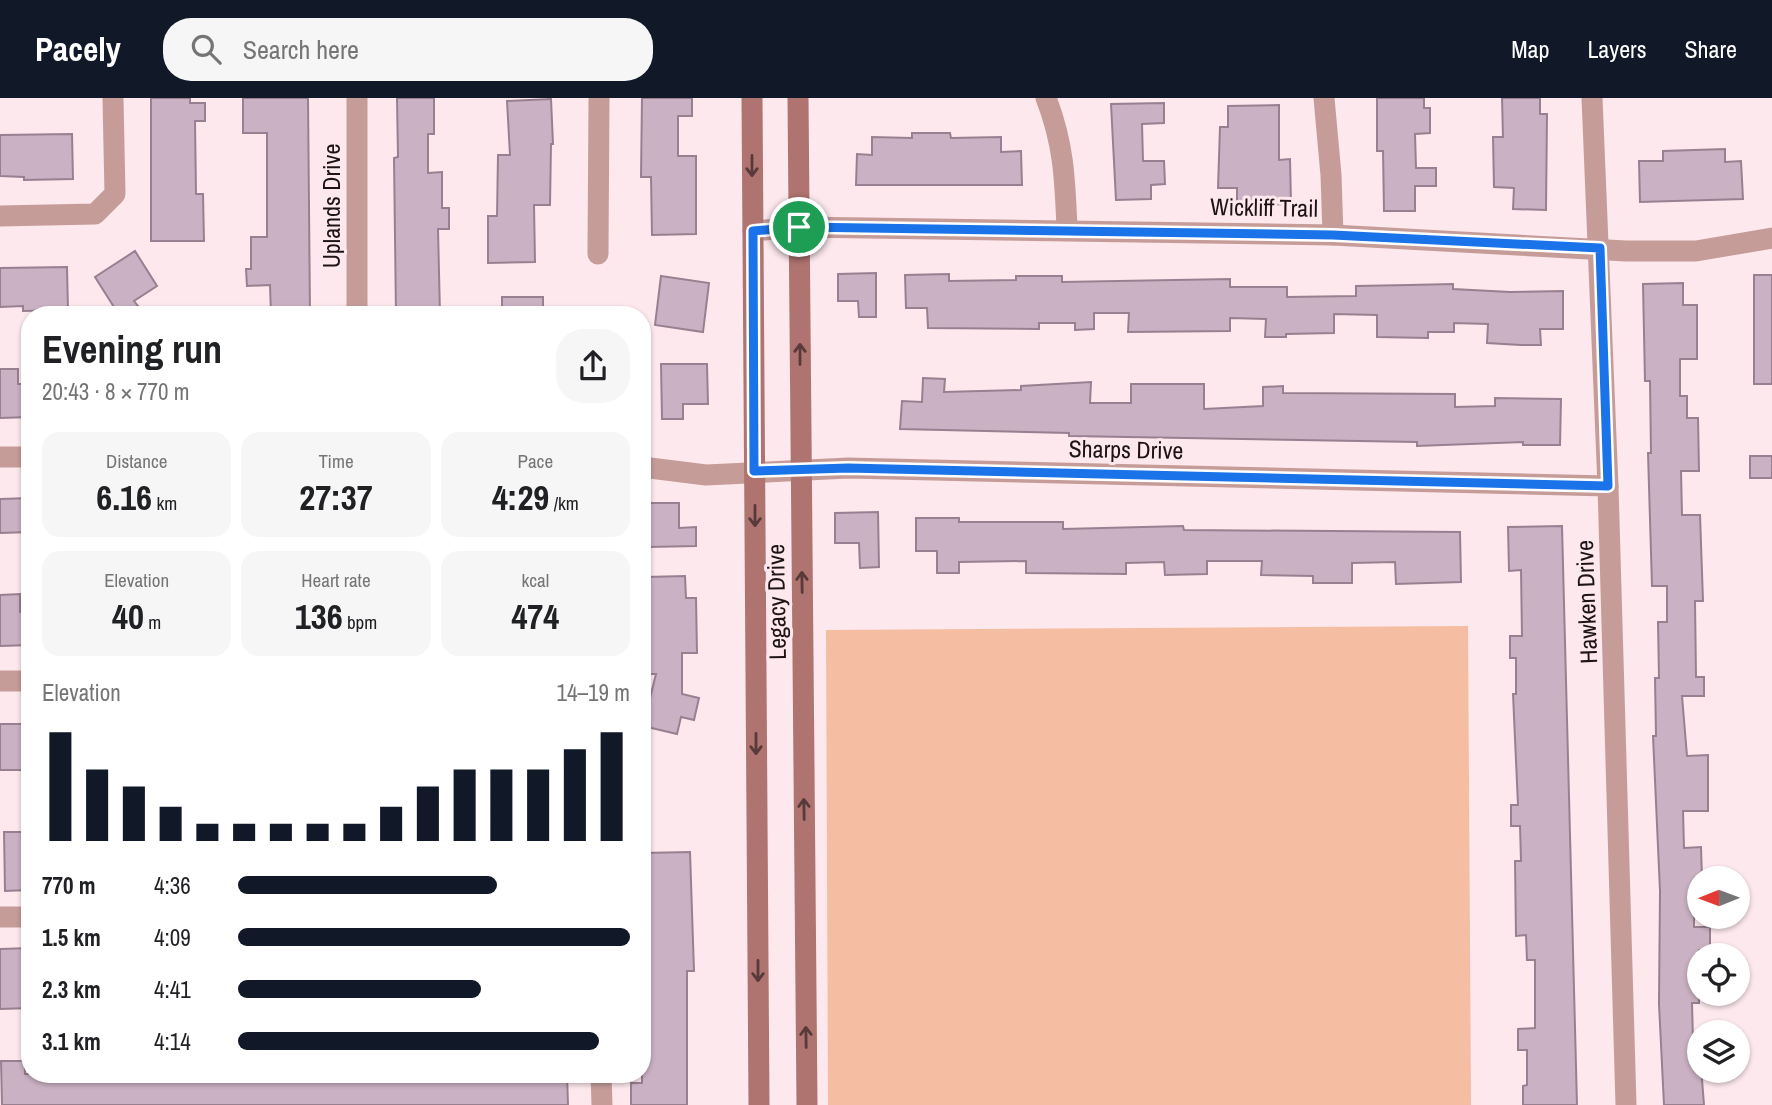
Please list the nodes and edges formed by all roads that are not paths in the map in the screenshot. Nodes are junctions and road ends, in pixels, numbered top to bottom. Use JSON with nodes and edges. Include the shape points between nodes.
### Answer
{"nodes":[{"id":1,"x":113,"y":98,"type":"edge"},
{"id":2,"x":357,"y":98,"type":"edge"},
{"id":3,"x":599,"y":98,"type":"edge"},
{"id":4,"x":752,"y":98,"type":"edge"},
{"id":5,"x":798,"y":98,"type":"edge"},
{"id":6,"x":1046,"y":98,"type":"edge"},
{"id":7,"x":1324,"y":98,"type":"edge"},
{"id":8,"x":1591,"y":98,"type":"edge"},
{"id":9,"x":0,"y":216,"type":"edge"},
{"id":10,"x":799,"y":227,"type":"junction"},
{"id":11,"x":1067,"y":229,"type":"junction"},
{"id":12,"x":753,"y":231,"type":"junction"},
{"id":13,"x":1333,"y":235,"type":"junction"},
{"id":14,"x":1772,"y":238,"type":"edge"},
{"id":15,"x":1600,"y":248,"type":"junction"},
{"id":16,"x":598,"y":254,"type":"dead end"},
{"id":17,"x":357,"y":306,"type":"edge"},
{"id":18,"x":0,"y":457,"type":"edge"},
{"id":19,"x":21,"y":457,"type":"edge"},
{"id":20,"x":651,"y":468,"type":"edge"},
{"id":21,"x":801,"y":470,"type":"junction"},
{"id":22,"x":754,"y":471,"type":"junction"},
{"id":23,"x":1608,"y":486,"type":"junction"},
{"id":24,"x":0,"y":681,"type":"edge"},
{"id":25,"x":21,"y":681,"type":"edge"},
{"id":26,"x":0,"y":917,"type":"edge"},
{"id":27,"x":21,"y":917,"type":"edge"},
{"id":28,"x":601,"y":1083,"type":"edge"},
{"id":29,"x":602,"y":1105,"type":"edge"},
{"id":30,"x":759,"y":1105,"type":"edge"},
{"id":31,"x":807,"y":1105,"type":"edge"},
{"id":32,"x":1626,"y":1105,"type":"edge"}],
"edges":[{"from":1,"to":9,"type":"street","via":[[115,194],[95,215]]},
{"from":2,"to":17,"type":"street","name":"Uplands Drive"},
{"from":3,"to":16,"type":"street"},
{"from":4,"to":12,"type":"main road","name":"Legacy Drive","one_way":true},
{"from":5,"to":10,"type":"main road","name":"Legacy Drive"},
{"from":6,"to":11,"type":"street","via":[[1061,141]]},
{"from":7,"to":13,"type":"street"},
{"from":8,"to":15,"type":"street","name":"Hawken Drive"},
{"from":10,"to":11,"type":"street","name":"Wickliff Trail"},
{"from":10,"to":12,"type":"street","name":"Wickliff Trail"},
{"from":21,"to":10,"type":"main road","name":"Legacy Drive","one_way":true},
{"from":11,"to":13,"type":"street","name":"Wickliff Trail"},
{"from":12,"to":22,"type":"main road","name":"Legacy Drive"},
{"from":13,"to":15,"type":"street","name":"Wickliff Trail"},
{"from":14,"to":15,"type":"street","name":"Wickliff Trail","via":[[1696,251]]},
{"from":15,"to":23,"type":"street","name":"Hawken Drive"},
{"from":18,"to":19,"type":"street"},
{"from":20,"to":22,"type":"street","name":"Sharps Drive","via":[[706,475]]},
{"from":21,"to":22,"type":"street","name":"Sharps Drive"},
{"from":21,"to":23,"type":"street","name":"Sharps Drive"},
{"from":31,"to":21,"type":"main road","name":"Legacy Drive","one_way":true},
{"from":22,"to":30,"type":"main road","name":"Legacy Drive","one_way":true},
{"from":23,"to":32,"type":"street","name":"Hawken Drive"},
{"from":24,"to":25,"type":"street"},
{"from":26,"to":27,"type":"street"},
{"from":28,"to":29,"type":"street"}]}
